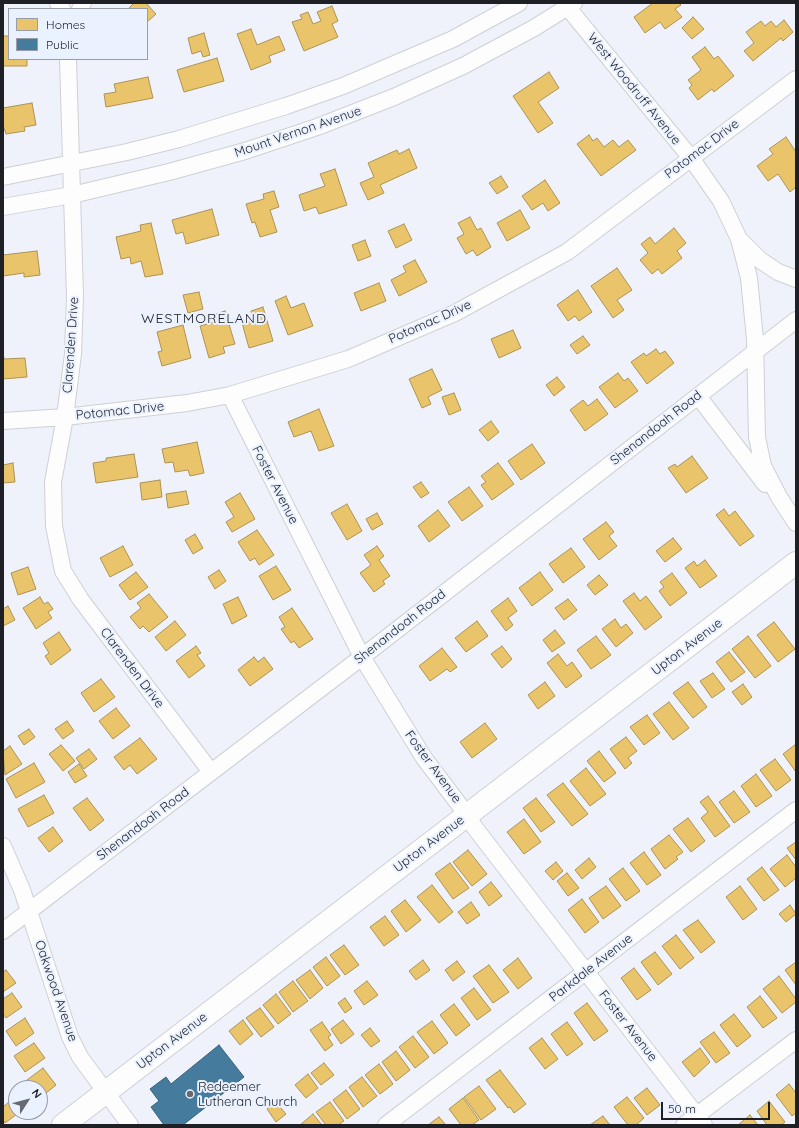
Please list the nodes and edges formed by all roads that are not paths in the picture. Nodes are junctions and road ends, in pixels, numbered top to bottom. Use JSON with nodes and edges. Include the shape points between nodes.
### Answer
{"nodes":[{"id":1,"x":519,"y":3,"type":"edge"},
{"id":2,"x":568,"y":4,"type":"edge"},
{"id":3,"x":68,"y":60,"type":"edge"},
{"id":4,"x":796,"y":79,"type":"edge"},
{"id":5,"x":691,"y":158,"type":"junction"},
{"id":6,"x":71,"y":163,"type":"junction"},
{"id":7,"x":3,"y":177,"type":"edge"},
{"id":8,"x":72,"y":195,"type":"junction"},
{"id":9,"x":3,"y":207,"type":"edge"},
{"id":10,"x":739,"y":239,"type":"junction"},
{"id":11,"x":796,"y":279,"type":"edge"},
{"id":12,"x":796,"y":320,"type":"edge"},
{"id":13,"x":756,"y":351,"type":"junction"},
{"id":14,"x":230,"y":395,"type":"junction"},
{"id":15,"x":698,"y":396,"type":"junction"},
{"id":16,"x":66,"y":417,"type":"junction"},
{"id":17,"x":3,"y":421,"type":"edge"},
{"id":18,"x":796,"y":523,"type":"edge"},
{"id":19,"x":796,"y":563,"type":"edge"},
{"id":20,"x":362,"y":657,"type":"junction"},
{"id":21,"x":211,"y":772,"type":"junction"},
{"id":22,"x":796,"y":810,"type":"edge"},
{"id":23,"x":468,"y":815,"type":"junction"},
{"id":24,"x":3,"y":846,"type":"edge"},
{"id":25,"x":29,"y":912,"type":"junction"},
{"id":26,"x":3,"y":931,"type":"edge"},
{"id":27,"x":586,"y":971,"type":"junction"},
{"id":28,"x":796,"y":1040,"type":"edge"},
{"id":29,"x":105,"y":1093,"type":"junction"},
{"id":30,"x":700,"y":1120,"type":"edge"},
{"id":31,"x":63,"y":1125,"type":"edge"},
{"id":32,"x":130,"y":1125,"type":"edge"},
{"id":33,"x":386,"y":1125,"type":"edge"},
{"id":34,"x":684,"y":1125,"type":"edge"}],
"edges":[{"from":1,"to":6,"type":"street","via":[[453,39],[329,91],[230,125]]},
{"from":2,"to":5,"type":"street","name":"West Woodruff Avenue"},
{"from":2,"to":8,"type":"street","name":"Mount Vernon Avenue","via":[[534,28],[463,66],[394,97],[317,127],[170,172]]},
{"from":3,"to":6,"type":"street","name":"Clarenden Drive"},
{"from":4,"to":5,"type":"street","name":"Potomac Drive"},
{"from":5,"to":10,"type":"street","name":"West Woodruff Avenue","via":[[722,201]]},
{"from":5,"to":14,"type":"street","name":"Potomac Drive","via":[[567,252],[455,313],[348,359]]},
{"from":6,"to":7,"type":"street"},
{"from":6,"to":8,"type":"street","name":"Clarenden Drive"},
{"from":8,"to":9,"type":"street","name":"Mount Vernon Avenue"},
{"from":8,"to":16,"type":"street","name":"Clarenden Drive","via":[[74,303]]},
{"from":10,"to":11,"type":"street","name":"West Woodruff Avenue","via":[[760,260],[778,272]]},
{"from":10,"to":13,"type":"street","name":"West Woodruff Avenue","via":[[749,278]]},
{"from":12,"to":13,"type":"street","name":"Shenandoah Road"},
{"from":13,"to":15,"type":"street","name":"Shenandoah Road"},
{"from":13,"to":18,"type":"street","name":"West Woodruff Avenue","via":[[757,437],[763,466]]},
{"from":14,"to":16,"type":"street","name":"Potomac Drive","via":[[187,403]]},
{"from":14,"to":20,"type":"street","name":"Foster Avenue"},
{"from":15,"to":18,"type":"street","name":"West Woodruff Avenue"},
{"from":15,"to":20,"type":"street","name":"Shenandoah Road"},
{"from":16,"to":17,"type":"street","name":"Potomac Drive"},
{"from":16,"to":21,"type":"street","name":"Clarenden Drive","via":[[54,482],[54,526],[63,571],[81,600]]},
{"from":19,"to":23,"type":"street","name":"Upton Avenue"},
{"from":20,"to":21,"type":"street","name":"Shenandoah Road"},
{"from":20,"to":23,"type":"street","name":"Foster Avenue","via":[[424,758]]},
{"from":21,"to":25,"type":"street","name":"Shenandoah Road"},
{"from":22,"to":27,"type":"street","name":"Parkdale Avenue"},
{"from":23,"to":27,"type":"street","name":"Foster Avenue","via":[[475,828]]},
{"from":23,"to":29,"type":"street","name":"Upton Avenue"},
{"from":24,"to":25,"type":"street","name":"Oakwood Avenue"},
{"from":25,"to":26,"type":"street","name":"Shenandoah Road"},
{"from":25,"to":29,"type":"street","name":"Oakwood Avenue","via":[[70,1037],[80,1057]]},
{"from":27,"to":30,"type":"street","name":"Foster Avenue"},
{"from":27,"to":33,"type":"street","name":"Parkdale Avenue"},
{"from":28,"to":30,"type":"street"},
{"from":29,"to":31,"type":"street","name":"Upton Avenue"},
{"from":29,"to":32,"type":"street","name":"Oakwood Avenue"},
{"from":30,"to":34,"type":"street"}]}
